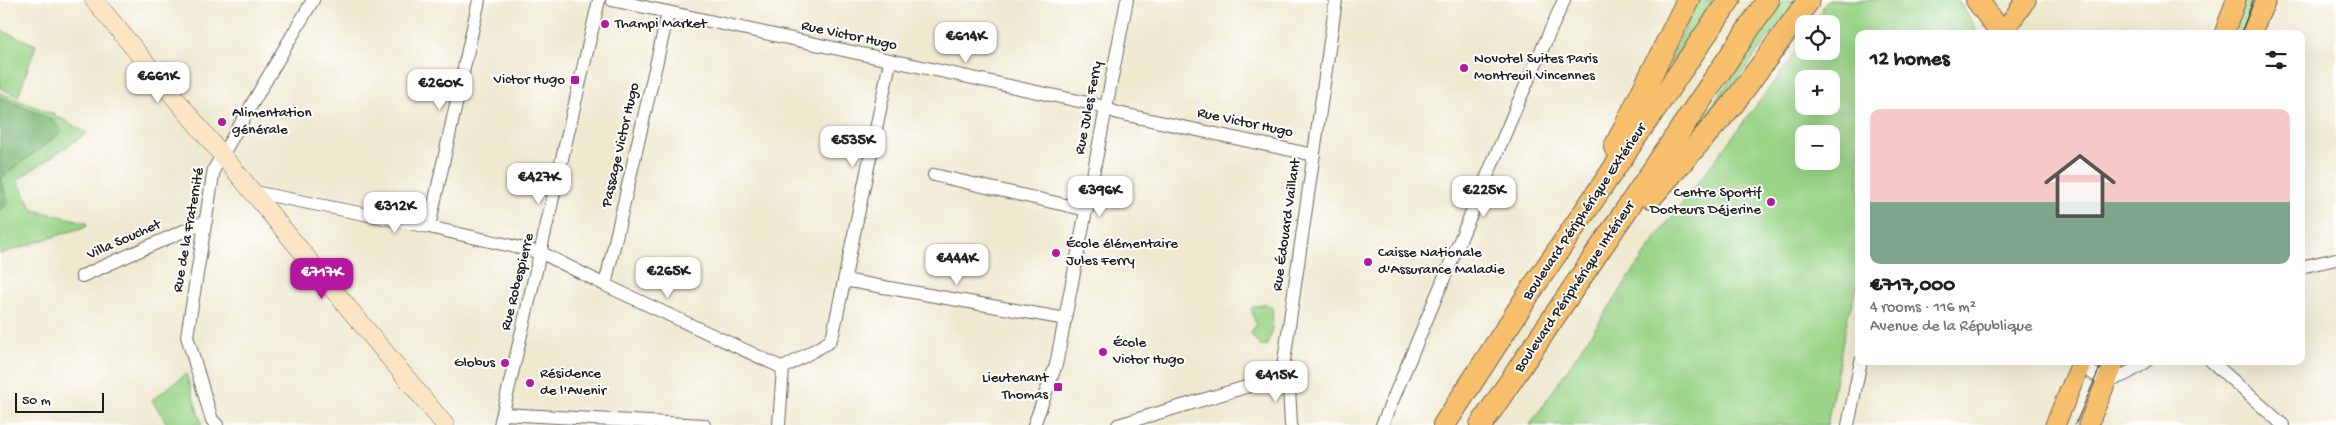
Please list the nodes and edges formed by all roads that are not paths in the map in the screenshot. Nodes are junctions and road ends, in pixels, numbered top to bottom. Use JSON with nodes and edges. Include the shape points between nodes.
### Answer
{"nodes":[{"id":1,"x":94,"y":0,"type":"edge"},
{"id":2,"x":313,"y":0,"type":"edge"},
{"id":3,"x":479,"y":0,"type":"edge"},
{"id":4,"x":599,"y":0,"type":"edge"},
{"id":5,"x":612,"y":0,"type":"edge"},
{"id":6,"x":1127,"y":0,"type":"edge"},
{"id":7,"x":1336,"y":0,"type":"edge"},
{"id":8,"x":1564,"y":0,"type":"edge"},
{"id":9,"x":1688,"y":0,"type":"edge"},
{"id":10,"x":1729,"y":0,"type":"edge"},
{"id":11,"x":1768,"y":0,"type":"edge"},
{"id":12,"x":1809,"y":0,"type":"edge"},
{"id":13,"x":1977,"y":0,"type":"edge"},
{"id":14,"x":2026,"y":0,"type":"edge"},
{"id":15,"x":2236,"y":0,"type":"edge"},
{"id":16,"x":2266,"y":0,"type":"edge"},
{"id":17,"x":668,"y":13,"type":"junction"},
{"id":18,"x":1999,"y":30,"type":"edge"},
{"id":19,"x":2005,"y":30,"type":"edge"},
{"id":20,"x":2225,"y":30,"type":"edge"},
{"id":21,"x":2253,"y":30,"type":"edge"},
{"id":22,"x":890,"y":62,"type":"junction"},
{"id":23,"x":1106,"y":108,"type":"junction"},
{"id":24,"x":1314,"y":155,"type":"junction"},
{"id":25,"x":222,"y":156,"type":"junction"},
{"id":26,"x":934,"y":175,"type":"dead end"},
{"id":27,"x":254,"y":192,"type":"junction"},
{"id":28,"x":1087,"y":210,"type":"junction"},
{"id":29,"x":206,"y":221,"type":"junction"},
{"id":30,"x":429,"y":227,"type":"junction"},
{"id":31,"x":542,"y":253,"type":"junction"},
{"id":32,"x":2336,"y":259,"type":"edge"},
{"id":33,"x":1592,"y":263,"type":"junction"},
{"id":34,"x":2305,"y":266,"type":"edge"},
{"id":35,"x":82,"y":276,"type":"dead end"},
{"id":36,"x":844,"y":280,"type":"junction"},
{"id":37,"x":605,"y":285,"type":"junction"},
{"id":38,"x":1534,"y":286,"type":"junction"},
{"id":39,"x":1066,"y":319,"type":"junction"},
{"id":40,"x":1860,"y":365,"type":"edge"},
{"id":41,"x":2081,"y":365,"type":"edge"},
{"id":42,"x":2084,"y":365,"type":"edge"},
{"id":43,"x":2128,"y":365,"type":"edge"},
{"id":44,"x":2142,"y":365,"type":"edge"},
{"id":45,"x":2216,"y":365,"type":"edge"},
{"id":46,"x":2111,"y":367,"type":"edge"},
{"id":47,"x":783,"y":368,"type":"junction"},
{"id":48,"x":1283,"y":376,"type":"junction"},
{"id":49,"x":501,"y":420,"type":"edge"},
{"id":50,"x":217,"y":425,"type":"edge"},
{"id":51,"x":446,"y":425,"type":"edge"},
{"id":52,"x":704,"y":425,"type":"edge"},
{"id":53,"x":779,"y":425,"type":"edge"},
{"id":54,"x":1034,"y":425,"type":"edge"},
{"id":55,"x":1118,"y":425,"type":"edge"},
{"id":56,"x":1291,"y":425,"type":"edge"},
{"id":57,"x":1382,"y":425,"type":"edge"},
{"id":58,"x":1444,"y":425,"type":"edge"},
{"id":59,"x":1481,"y":425,"type":"edge"},
{"id":60,"x":1848,"y":425,"type":"edge"},
{"id":61,"x":2055,"y":425,"type":"edge"},
{"id":62,"x":2088,"y":425,"type":"edge"},
{"id":63,"x":2283,"y":425,"type":"edge"}],
"edges":[{"from":1,"to":25,"type":"main road"},
{"from":2,"to":25,"type":"street","name":"Rue de la Fraternité"},
{"from":3,"to":30,"type":"street"},
{"from":4,"to":31,"type":"street","name":"Rue Robespierre"},
{"from":5,"to":17,"type":"street","name":"Rue Victor Hugo"},
{"from":6,"to":23,"type":"street","name":"Rue Jules Ferry"},
{"from":7,"to":24,"type":"street","name":"Rue Édouard Vaillant"},
{"from":8,"to":57,"type":"street"},
{"from":9,"to":38,"type":"highway","via":[[1616,146]]},
{"from":10,"to":38,"type":"highway","name":"Boulevard Périphérique Extérieur"},
{"from":11,"to":33,"type":"highway","name":"Boulevard Périphérique Intérieur"},
{"from":12,"to":33,"type":"highway","via":[[1733,104]]},
{"from":13,"to":18,"type":"highway"},
{"from":14,"to":19,"type":"main road"},
{"from":15,"to":20,"type":"main road"},
{"from":16,"to":21,"type":"main road"},
{"from":17,"to":22,"type":"street","name":"Rue Victor Hugo"},
{"from":17,"to":37,"type":"street","name":"Passage Victor Hugo"},
{"from":22,"to":23,"type":"street","name":"Rue Victor Hugo"},
{"from":22,"to":36,"type":"street"},
{"from":23,"to":24,"type":"street","name":"Rue Victor Hugo"},
{"from":23,"to":28,"type":"street","name":"Rue Jules Ferry"},
{"from":24,"to":48,"type":"street","name":"Rue Édouard Vaillant"},
{"from":25,"to":27,"type":"main road"},
{"from":25,"to":29,"type":"street","name":"Rue de la Fraternité","via":[[214,169]]},
{"from":26,"to":28,"type":"street"},
{"from":27,"to":30,"type":"street"},
{"from":27,"to":51,"type":"main road"},
{"from":28,"to":39,"type":"street","name":"Rue Jules Ferry"},
{"from":29,"to":35,"type":"street","name":"Villa Souchet"},
{"from":29,"to":50,"type":"street","name":"Rue de la Fraternité","via":[[187,336],[212,420]]},
{"from":30,"to":31,"type":"street"},
{"from":31,"to":37,"type":"street"},
{"from":31,"to":49,"type":"street","name":"Rue Robespierre"},
{"from":32,"to":34,"type":"street"},
{"from":33,"to":59,"type":"highway","name":"Boulevard Périphérique Intérieur"},
{"from":36,"to":39,"type":"street"},
{"from":36,"to":47,"type":"street","via":[[829,342]]},
{"from":37,"to":47,"type":"street"},
{"from":38,"to":58,"type":"highway","name":"Boulevard Périphérique Extérieur"},
{"from":39,"to":54,"type":"street","name":"Rue Jules Ferry","via":[[1056,365]]},
{"from":40,"to":60,"type":"street"},
{"from":41,"to":61,"type":"main road"},
{"from":42,"to":46,"type":"street","via":[[2090,373]]},
{"from":43,"to":46,"type":"street"},
{"from":44,"to":46,"type":"street","via":[[2123,376]]},
{"from":45,"to":63,"type":"street"},
{"from":46,"to":62,"type":"main road"},
{"from":47,"to":53,"type":"street"},
{"from":48,"to":55,"type":"street"},
{"from":48,"to":56,"type":"street","name":"Rue Édouard Vaillant","via":[[1289,387]]},
{"from":49,"to":52,"type":"street"}]}
